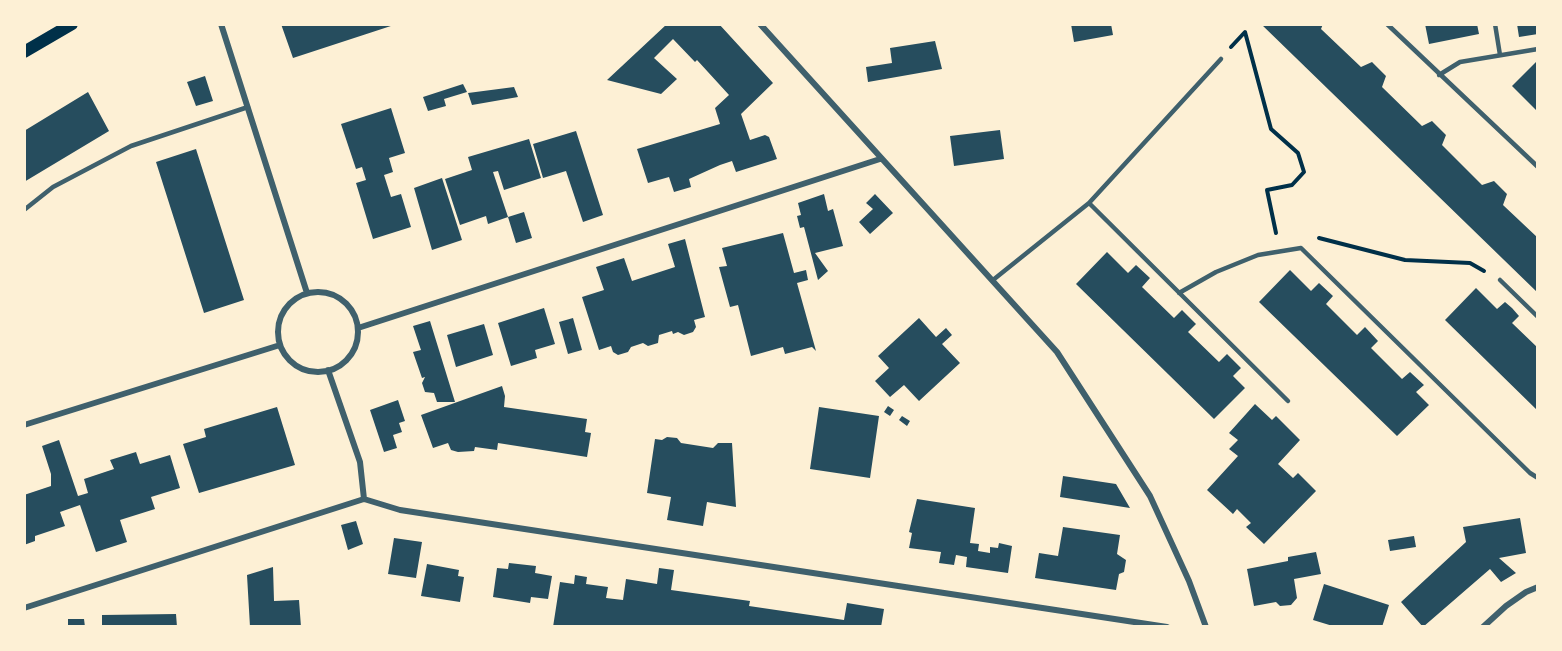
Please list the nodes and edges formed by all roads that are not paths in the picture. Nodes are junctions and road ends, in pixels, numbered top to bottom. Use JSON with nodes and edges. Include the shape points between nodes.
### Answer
{"nodes":[{"id":1,"x":72,"y":24,"type":"edge"},
{"id":2,"x":221,"y":24,"type":"edge"},
{"id":3,"x":760,"y":24,"type":"edge"},
{"id":4,"x":1387,"y":24,"type":"edge"},
{"id":5,"x":1495,"y":24,"type":"edge"},
{"id":6,"x":1538,"y":49,"type":"edge"},
{"id":7,"x":24,"y":52,"type":"edge"},
{"id":8,"x":1500,"y":55,"type":"junction"},
{"id":9,"x":1221,"y":59,"type":"road end"},
{"id":10,"x":1439,"y":75,"type":"junction"},
{"id":11,"x":248,"y":107,"type":"junction"},
{"id":12,"x":880,"y":159,"type":"junction"},
{"id":13,"x":1538,"y":167,"type":"edge"},
{"id":14,"x":1089,"y":203,"type":"junction"},
{"id":15,"x":24,"y":210,"type":"edge"},
{"id":16,"x":993,"y":280,"type":"junction"},
{"id":17,"x":1500,"y":280,"type":"road end"},
{"id":18,"x":307,"y":293,"type":"junction"},
{"id":19,"x":1179,"y":293,"type":"junction"},
{"id":20,"x":1538,"y":317,"type":"edge"},
{"id":21,"x":358,"y":328,"type":"junction"},
{"id":22,"x":280,"y":345,"type":"junction"},
{"id":23,"x":328,"y":370,"type":"junction"},
{"id":24,"x":1288,"y":401,"type":"dead end"},
{"id":25,"x":24,"y":425,"type":"edge"},
{"id":26,"x":1538,"y":478,"type":"edge"},
{"id":27,"x":364,"y":499,"type":"junction"},
{"id":28,"x":1538,"y":587,"type":"edge"},
{"id":29,"x":24,"y":608,"type":"edge"},
{"id":30,"x":1167,"y":627,"type":"edge"},
{"id":31,"x":1206,"y":627,"type":"edge"},
{"id":32,"x":1483,"y":627,"type":"edge"}],
"edges":[{"from":1,"to":7,"type":"main road"},
{"from":2,"to":11,"type":"street"},
{"from":3,"to":12,"type":"street"},
{"from":4,"to":10,"type":"lane"},
{"from":5,"to":8,"type":"lane"},
{"from":6,"to":8,"type":"lane"},
{"from":8,"to":10,"type":"lane","via":[[1460,62]]},
{"from":9,"to":14,"type":"lane"},
{"from":10,"to":13,"type":"lane"},
{"from":11,"to":15,"type":"lane","via":[[131,146],[53,187]]},
{"from":11,"to":18,"type":"street"},
{"from":12,"to":16,"type":"street"},
{"from":12,"to":21,"type":"street"},
{"from":14,"to":16,"type":"lane"},
{"from":14,"to":19,"type":"lane"},
{"from":16,"to":31,"type":"street","via":[[1057,352],[1150,496]]},
{"from":17,"to":20,"type":"lane"},
{"from":18,"to":21,"type":"street","via":[[319,291],[340,299],[349,306]]},
{"from":18,"to":22,"type":"street","via":[[295,299],[280,320]]},
{"from":19,"to":24,"type":"lane"},
{"from":19,"to":26,"type":"lane","via":[[1258,255],[1301,248]]},
{"from":21,"to":23,"type":"street","via":[[354,350],[339,366]]},
{"from":22,"to":23,"type":"street","via":[[295,364],[305,369]]},
{"from":22,"to":25,"type":"street"},
{"from":23,"to":27,"type":"street","via":[[360,462]]},
{"from":27,"to":29,"type":"street"},
{"from":27,"to":30,"type":"street","via":[[400,510]]},
{"from":28,"to":32,"type":"street","via":[[1506,606]]}]}
